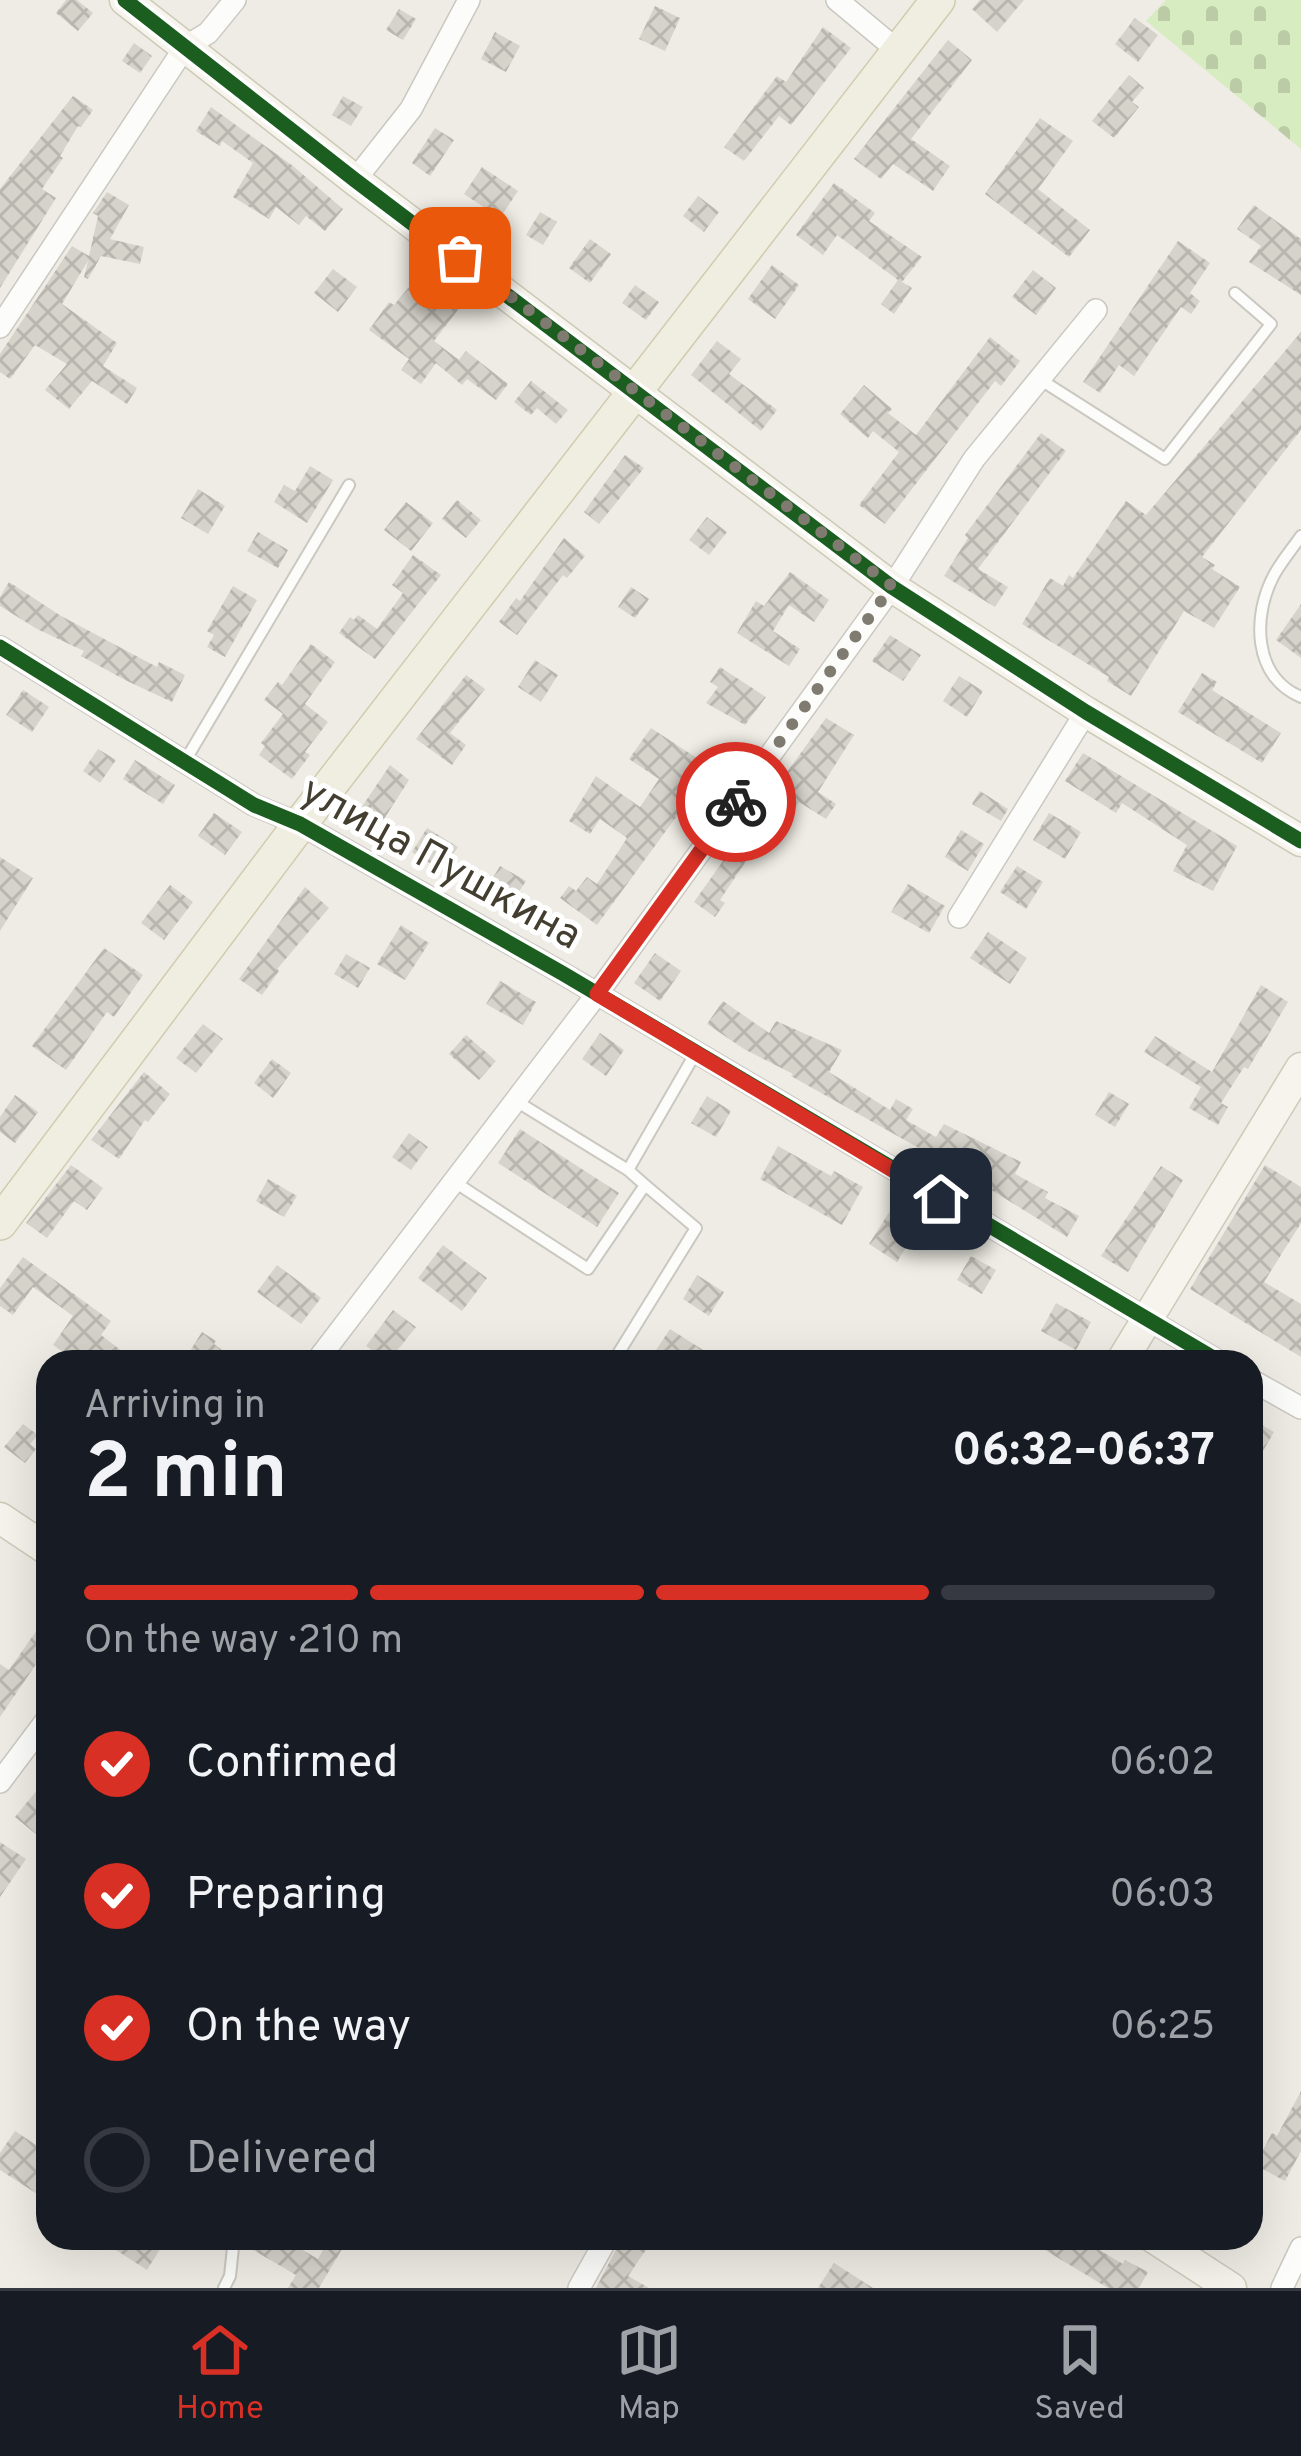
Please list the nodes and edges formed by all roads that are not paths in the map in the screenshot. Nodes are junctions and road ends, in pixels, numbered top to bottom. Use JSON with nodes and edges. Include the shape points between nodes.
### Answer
{"nodes":[{"id":1,"x":125,"y":0,"type":"edge"},
{"id":2,"x":235,"y":0,"type":"edge"},
{"id":3,"x":470,"y":0,"type":"edge"},
{"id":4,"x":837,"y":0,"type":"edge"},
{"id":5,"x":938,"y":0,"type":"edge"},
{"id":6,"x":185,"y":46,"type":"junction"},
{"id":7,"x":897,"y":50,"type":"junction"},
{"id":8,"x":355,"y":180,"type":"junction"},
{"id":9,"x":1235,"y":293,"type":"dead end"},
{"id":10,"x":1096,"y":310,"type":"dead end"},
{"id":11,"x":0,"y":327,"type":"edge"},
{"id":12,"x":1041,"y":380,"type":"junction"},
{"id":13,"x":635,"y":389,"type":"junction"},
{"id":14,"x":349,"y":485,"type":"dead end"},
{"id":15,"x":1301,"y":536,"type":"edge"},
{"id":16,"x":892,"y":586,"type":"junction"},
{"id":17,"x":0,"y":647,"type":"edge"},
{"id":18,"x":1301,"y":697,"type":"edge"},
{"id":19,"x":1086,"y":712,"type":"junction"},
{"id":20,"x":184,"y":763,"type":"junction"},
{"id":21,"x":301,"y":824,"type":"junction"},
{"id":22,"x":1301,"y":841,"type":"edge"},
{"id":23,"x":959,"y":917,"type":"dead end"},
{"id":24,"x":597,"y":994,"type":"junction"},
{"id":25,"x":695,"y":1054,"type":"junction"},
{"id":26,"x":1301,"y":1068,"type":"edge"},
{"id":27,"x":514,"y":1101,"type":"junction"},
{"id":28,"x":628,"y":1170,"type":"junction"},
{"id":29,"x":452,"y":1181,"type":"junction"},
{"id":30,"x":645,"y":1185,"type":"junction"},
{"id":31,"x":0,"y":1223,"type":"edge"},
{"id":32,"x":1146,"y":1320,"type":"junction"},
{"id":33,"x":325,"y":1350,"type":"edge"},
{"id":34,"x":620,"y":1350,"type":"edge"},
{"id":35,"x":1128,"y":1350,"type":"edge"},
{"id":36,"x":1199,"y":1350,"type":"edge"},
{"id":37,"x":1263,"y":1387,"type":"edge"},
{"id":38,"x":1301,"y":1408,"type":"edge"},
{"id":39,"x":0,"y":1519,"type":"edge"},
{"id":40,"x":36,"y":1542,"type":"edge"},
{"id":41,"x":36,"y":1734,"type":"edge"},
{"id":42,"x":0,"y":1782,"type":"edge"},
{"id":43,"x":1301,"y":2248,"type":"edge"},
{"id":44,"x":233,"y":2250,"type":"edge"},
{"id":45,"x":600,"y":2250,"type":"edge"},
{"id":46,"x":1172,"y":2250,"type":"edge"},
{"id":47,"x":224,"y":2288,"type":"edge"},
{"id":48,"x":579,"y":2288,"type":"edge"},
{"id":49,"x":1231,"y":2288,"type":"edge"},
{"id":50,"x":1282,"y":2288,"type":"edge"}],
"edges":[{"from":1,"to":6,"type":"street"},
{"from":2,"to":6,"type":"street","via":[[208,33]]},
{"from":3,"to":8,"type":"street","via":[[411,109]]},
{"from":4,"to":7,"type":"street"},
{"from":5,"to":7,"type":"main road"},
{"from":6,"to":8,"type":"street"},
{"from":6,"to":11,"type":"street"},
{"from":7,"to":13,"type":"main road"},
{"from":8,"to":13,"type":"street"},
{"from":9,"to":12,"type":"lane","via":[[1271,324],[1166,460]]},
{"from":10,"to":12,"type":"street"},
{"from":12,"to":16,"type":"street","via":[[974,459]]},
{"from":13,"to":16,"type":"street"},
{"from":13,"to":21,"type":"main road"},
{"from":14,"to":20,"type":"lane"},
{"from":15,"to":18,"type":"lane","via":[[1273,577],[1260,620],[1270,675]]},
{"from":16,"to":19,"type":"street"},
{"from":16,"to":24,"type":"street"},
{"from":17,"to":20,"type":"street","name":"улица Пушкина"},
{"from":19,"to":22,"type":"street"},
{"from":19,"to":23,"type":"street"},
{"from":20,"to":21,"type":"street","name":"улица Пушкина"},
{"from":21,"to":24,"type":"street","name":"улица Пушкина"},
{"from":21,"to":31,"type":"main road"},
{"from":24,"to":25,"type":"street","name":"улица Пушкина"},
{"from":24,"to":27,"type":"street"},
{"from":25,"to":28,"type":"lane"},
{"from":25,"to":32,"type":"street","name":"улица Пушкина"},
{"from":26,"to":32,"type":"street"},
{"from":27,"to":28,"type":"lane"},
{"from":27,"to":29,"type":"street"},
{"from":28,"to":30,"type":"lane"},
{"from":29,"to":30,"type":"lane","via":[[588,1269]]},
{"from":29,"to":33,"type":"street"},
{"from":30,"to":34,"type":"lane","via":[[696,1228]]},
{"from":32,"to":35,"type":"street"},
{"from":32,"to":36,"type":"street","name":"улица Пушкина"},
{"from":37,"to":38,"type":"street"},
{"from":39,"to":40,"type":"street"},
{"from":41,"to":42,"type":"street"},
{"from":43,"to":50,"type":"street"},
{"from":44,"to":47,"type":"lane"},
{"from":45,"to":48,"type":"street"},
{"from":46,"to":49,"type":"street"}]}
